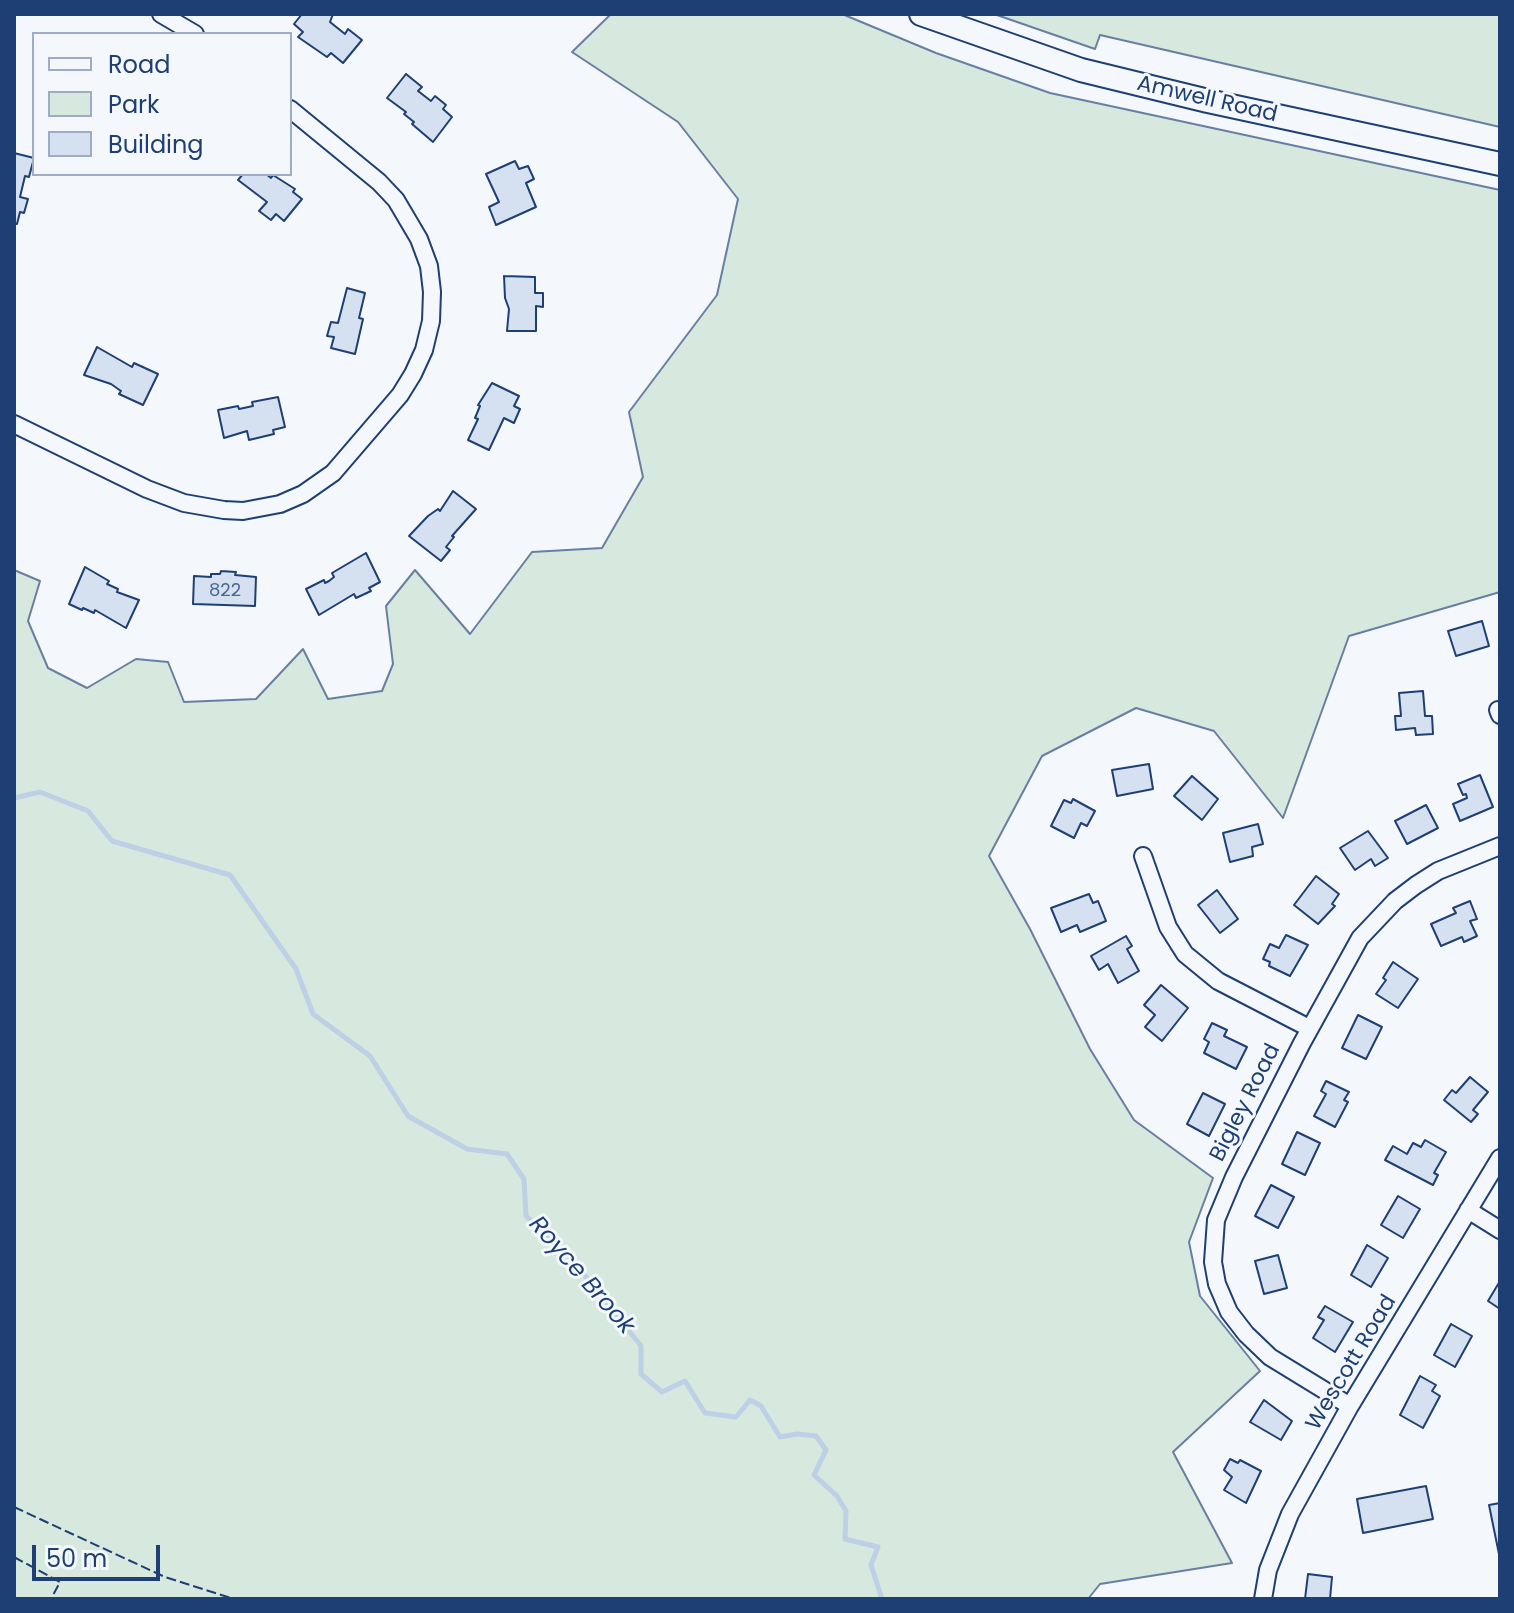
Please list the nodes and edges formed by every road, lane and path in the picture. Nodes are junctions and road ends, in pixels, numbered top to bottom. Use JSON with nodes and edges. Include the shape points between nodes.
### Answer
{"nodes":[{"id":1,"x":161,"y":14,"type":"edge"},
{"id":2,"x":921,"y":14,"type":"edge"},
{"id":3,"x":192,"y":32,"type":"edge"},
{"id":4,"x":292,"y":111,"type":"edge"},
{"id":5,"x":1500,"y":164,"type":"edge"},
{"id":6,"x":14,"y":424,"type":"edge"},
{"id":7,"x":1500,"y":846,"type":"edge"},
{"id":8,"x":1143,"y":856,"type":"dead end"},
{"id":9,"x":1309,"y":1028,"type":"junction"},
{"id":10,"x":1500,"y":1158,"type":"edge"},
{"id":11,"x":1468,"y":1210,"type":"junction"},
{"id":12,"x":1500,"y":1230,"type":"edge"},
{"id":13,"x":1350,"y":1406,"type":"junction"},
{"id":14,"x":1263,"y":1599,"type":"edge"}],
"edges":[{"from":1,"to":3,"type":"street"},
{"from":2,"to":5,"type":"main road","name":"Amwell Road","via":[[1081,70]]},
{"from":4,"to":6,"type":"street","via":[[396,200],[419,239],[432,292],[431,321],[413,374],[333,473],[280,504],[224,510],[147,489]]},
{"from":7,"to":9,"type":"street","name":"Bigley Road","via":[[1438,871],[1395,901],[1360,938]]},
{"from":8,"to":9,"type":"street","via":[[1168,927],[1185,954],[1218,981]]},
{"from":9,"to":13,"type":"street","name":"Bigley Road","via":[[1222,1201],[1212,1240],[1213,1262],[1229,1312],[1246,1334],[1270,1357]]},
{"from":10,"to":11,"type":"street","name":"Wescott Road"},
{"from":11,"to":12,"type":"street"},
{"from":11,"to":13,"type":"street","name":"Wescott Road"},
{"from":13,"to":14,"type":"street","name":"Wescott Road","via":[[1290,1514],[1268,1570]]}]}
